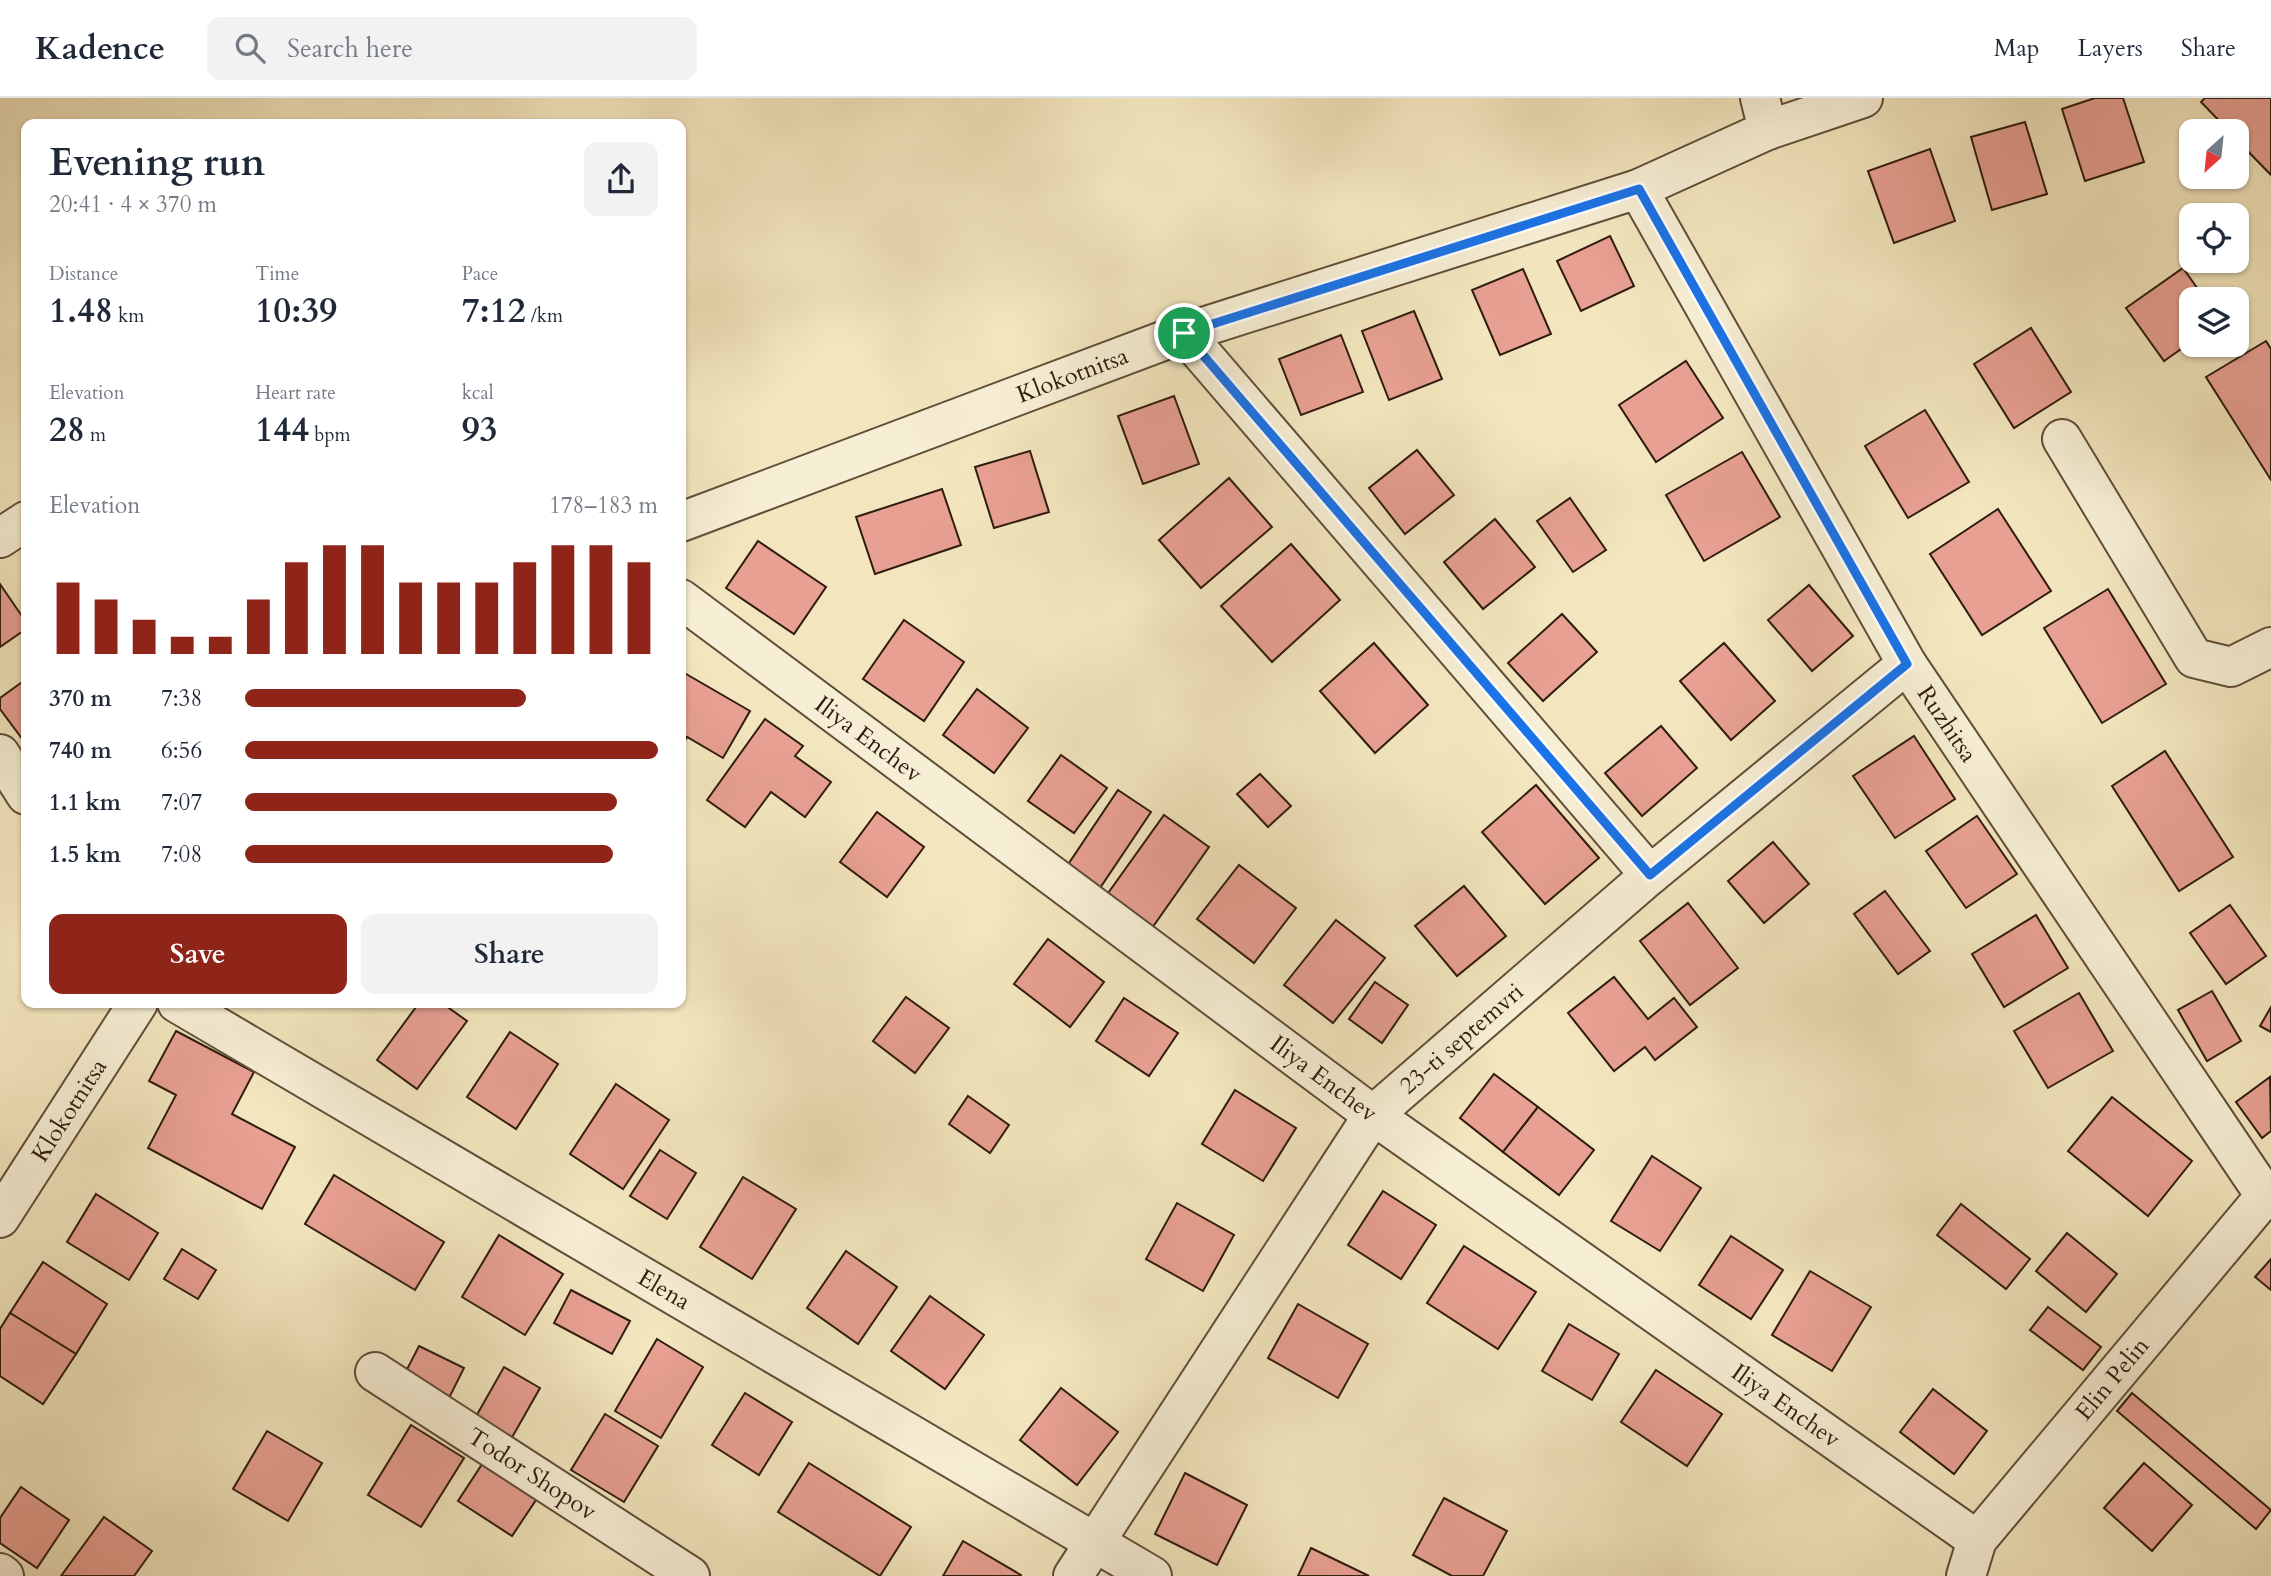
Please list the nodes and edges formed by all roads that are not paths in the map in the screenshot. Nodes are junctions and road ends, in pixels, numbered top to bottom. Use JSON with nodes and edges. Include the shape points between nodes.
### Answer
{"nodes":[{"id":1,"x":1863,"y":98,"type":"edge"},
{"id":2,"x":1764,"y":114,"type":"edge"},
{"id":3,"x":1639,"y":189,"type":"junction"},
{"id":4,"x":1184,"y":333,"type":"junction"},
{"id":5,"x":2062,"y":439,"type":"dead end"},
{"id":6,"x":686,"y":520,"type":"edge"},
{"id":7,"x":21,"y":524,"type":"edge"},
{"id":8,"x":0,"y":538,"type":"edge"},
{"id":9,"x":686,"y":603,"type":"edge"},
{"id":10,"x":2271,"y":647,"type":"edge"},
{"id":11,"x":1907,"y":664,"type":"junction"},
{"id":12,"x":0,"y":754,"type":"edge"},
{"id":13,"x":21,"y":787,"type":"edge"},
{"id":14,"x":1650,"y":875,"type":"junction"},
{"id":15,"x":135,"y":1008,"type":"edge"},
{"id":16,"x":185,"y":1008,"type":"edge"},
{"id":17,"x":1373,"y":1115,"type":"junction"},
{"id":18,"x":2269,"y":1195,"type":"edge"},
{"id":19,"x":0,"y":1218,"type":"edge"},
{"id":20,"x":375,"y":1372,"type":"dead end"},
{"id":21,"x":1977,"y":1540,"type":"junction"},
{"id":22,"x":1094,"y":1544,"type":"junction"},
{"id":23,"x":0,"y":1573,"type":"edge"},
{"id":24,"x":4,"y":1576,"type":"edge"},
{"id":25,"x":691,"y":1576,"type":"edge"},
{"id":26,"x":1073,"y":1576,"type":"edge"},
{"id":27,"x":1152,"y":1576,"type":"edge"},
{"id":28,"x":1966,"y":1576,"type":"edge"}],
"edges":[{"from":1,"to":2,"type":"street","name":"Klokotnitsa"},
{"from":2,"to":3,"type":"street","name":"Klokotnitsa"},
{"from":3,"to":4,"type":"street","name":"Klokotnitsa"},
{"from":3,"to":11,"type":"street","name":"Ruzhitsa"},
{"from":4,"to":6,"type":"street","name":"Klokotnitsa"},
{"from":4,"to":14,"type":"street"},
{"from":5,"to":10,"type":"street","via":[[2194,658],[2231,667]]},
{"from":7,"to":8,"type":"street"},
{"from":9,"to":17,"type":"street","name":"Iliya Enchev"},
{"from":11,"to":14,"type":"street","name":"23-ti septemvri"},
{"from":11,"to":18,"type":"street","name":"Ruzhitsa"},
{"from":12,"to":13,"type":"street"},
{"from":14,"to":17,"type":"street","name":"23-ti septemvri"},
{"from":15,"to":19,"type":"street","name":"Klokotnitsa"},
{"from":16,"to":22,"type":"street","name":"Elena"},
{"from":17,"to":21,"type":"street","name":"Iliya Enchev"},
{"from":17,"to":22,"type":"street","name":"23-ti septemvri"},
{"from":18,"to":21,"type":"street","name":"Elin Pelin"},
{"from":20,"to":25,"type":"street","name":"Todor Shopov"},
{"from":21,"to":28,"type":"street","name":"Elin Pelin"},
{"from":22,"to":26,"type":"street","name":"23-ti septemvri"},
{"from":22,"to":27,"type":"street","name":"Elena"},
{"from":23,"to":24,"type":"street"}]}
